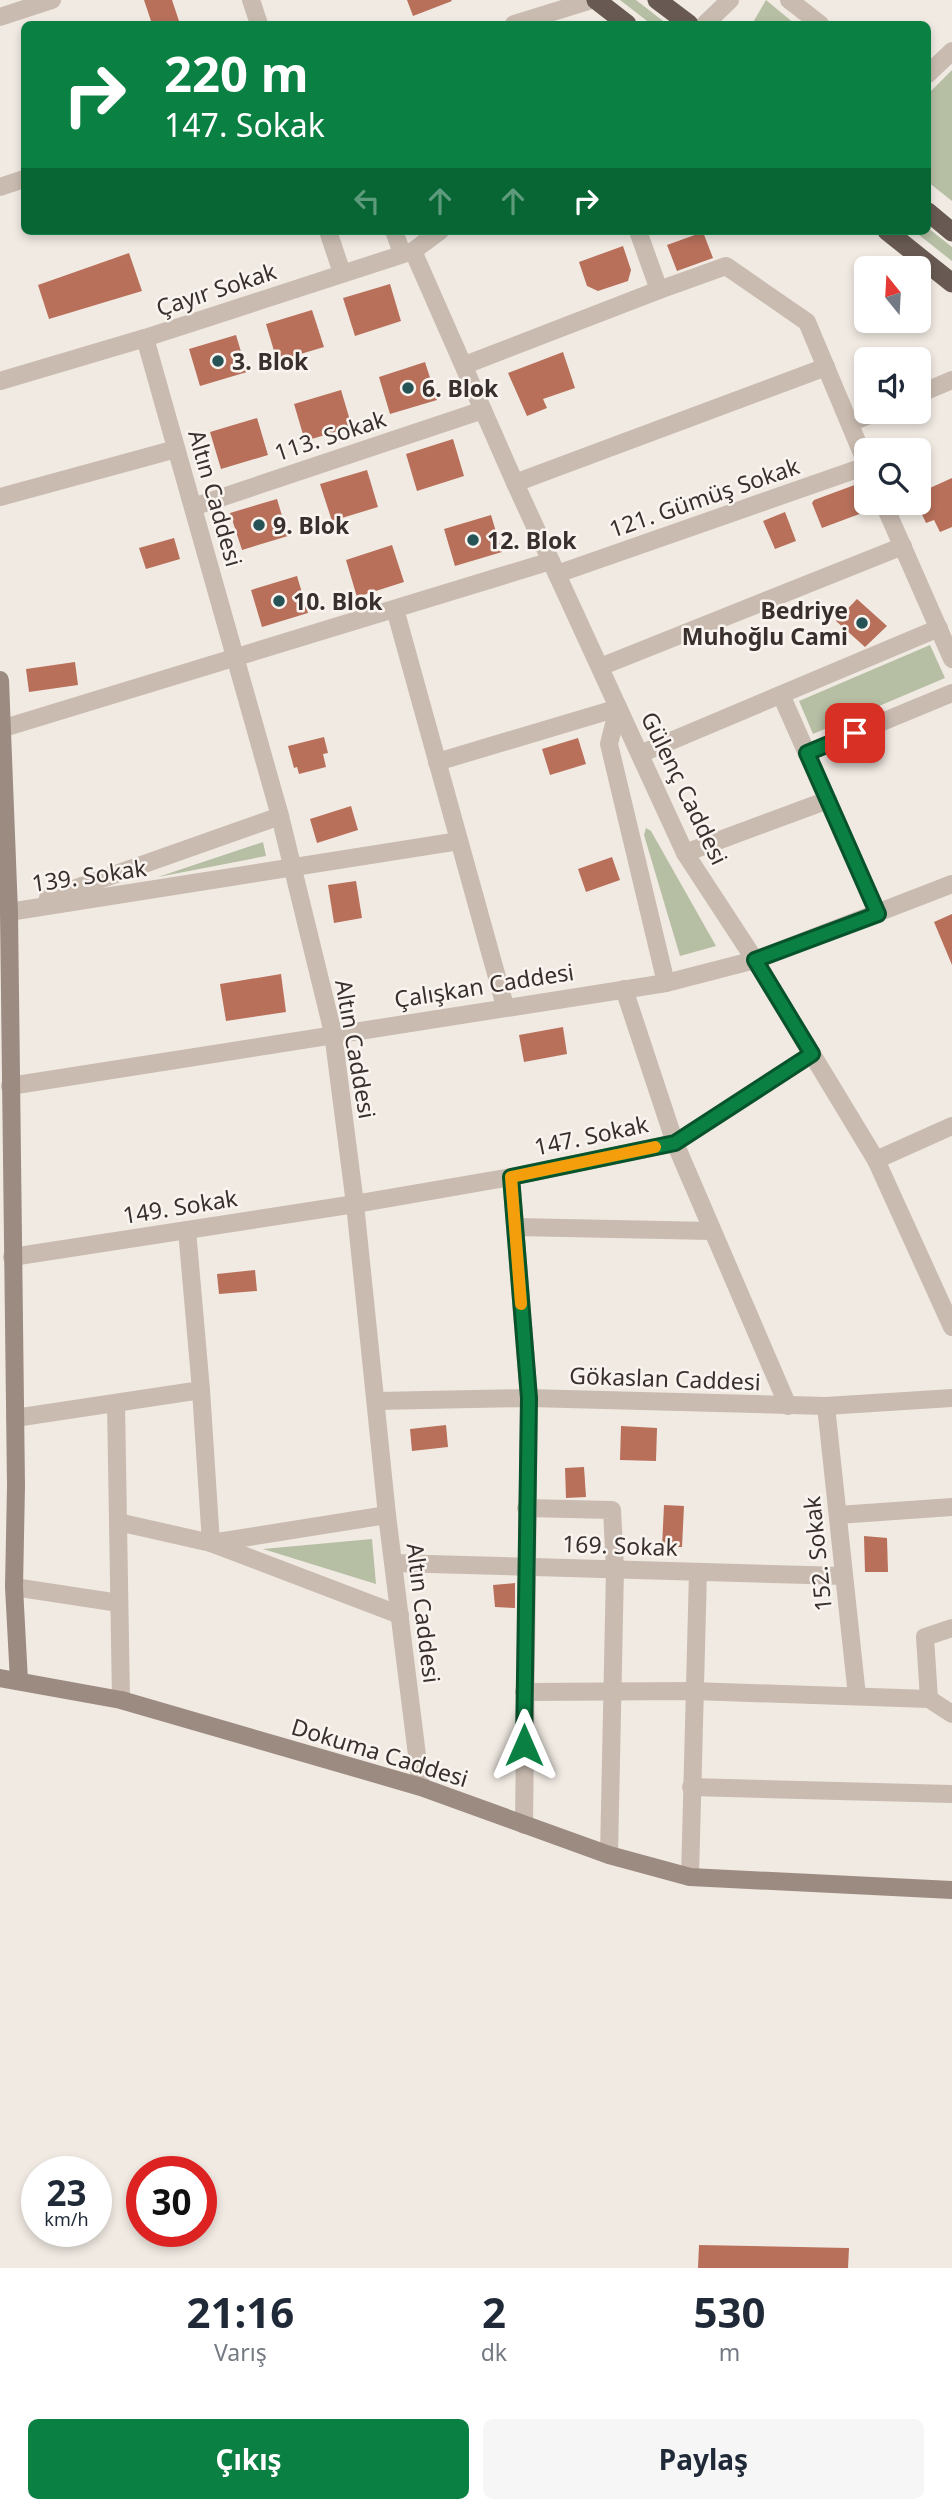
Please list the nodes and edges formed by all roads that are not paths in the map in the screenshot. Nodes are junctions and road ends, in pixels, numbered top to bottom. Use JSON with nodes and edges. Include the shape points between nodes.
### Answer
{"nodes":[{"id":1,"x":52,"y":0,"type":"edge"},
{"id":2,"x":251,"y":0,"type":"edge"},
{"id":3,"x":594,"y":0,"type":"edge"},
{"id":4,"x":657,"y":0,"type":"edge"},
{"id":5,"x":730,"y":0,"type":"edge"},
{"id":6,"x":789,"y":0,"type":"edge"},
{"id":7,"x":0,"y":17,"type":"edge"},
{"id":8,"x":258,"y":21,"type":"edge"},
{"id":9,"x":524,"y":21,"type":"edge"},
{"id":10,"x":623,"y":21,"type":"edge"},
{"id":11,"x":685,"y":21,"type":"edge"},
{"id":12,"x":708,"y":21,"type":"edge"},
{"id":13,"x":816,"y":21,"type":"edge"},
{"id":14,"x":952,"y":51,"type":"edge"},
{"id":15,"x":931,"y":71,"type":"edge"},
{"id":16,"x":21,"y":180,"type":"edge"},
{"id":17,"x":0,"y":187,"type":"edge"},
{"id":18,"x":931,"y":214,"type":"edge"},
{"id":19,"x":952,"y":232,"type":"edge"},
{"id":20,"x":329,"y":235,"type":"edge"},
{"id":21,"x":397,"y":235,"type":"edge"},
{"id":22,"x":434,"y":235,"type":"edge"},
{"id":23,"x":639,"y":235,"type":"edge"},
{"id":24,"x":892,"y":235,"type":"edge"},
{"id":25,"x":408,"y":252,"type":"junction"},
{"id":26,"x":342,"y":273,"type":"junction"},
{"id":27,"x":952,"y":283,"type":"edge"},
{"id":28,"x":659,"y":290,"type":"junction"},
{"id":29,"x":145,"y":338,"type":"junction"},
{"id":30,"x":465,"y":365,"type":"junction"},
{"id":31,"x":826,"y":367,"type":"junction"},
{"id":32,"x":0,"y":381,"type":"edge"},
{"id":33,"x":950,"y":387,"type":"edge"},
{"id":34,"x":931,"y":391,"type":"edge"},
{"id":35,"x":483,"y":410,"type":"junction"},
{"id":36,"x":854,"y":421,"type":"edge"},
{"id":37,"x":850,"y":423,"type":"junction"},
{"id":38,"x":856,"y":438,"type":"edge"},
{"id":39,"x":176,"y":449,"type":"junction"},
{"id":40,"x":854,"y":468,"type":"edge"},
{"id":41,"x":515,"y":483,"type":"junction"},
{"id":42,"x":0,"y":497,"type":"edge"},
{"id":43,"x":193,"y":507,"type":"junction"},
{"id":44,"x":889,"y":515,"type":"edge"},
{"id":45,"x":903,"y":546,"type":"junction"},
{"id":46,"x":554,"y":567,"type":"junction"},
{"id":47,"x":395,"y":608,"type":"junction"},
{"id":48,"x":939,"y":628,"type":"junction"},
{"id":49,"x":235,"y":657,"type":"junction"},
{"id":50,"x":952,"y":659,"type":"edge"},
{"id":51,"x":600,"y":667,"type":"junction"},
{"id":52,"x":0,"y":680,"type":"edge"},
{"id":53,"x":952,"y":693,"type":"edge"},
{"id":54,"x":782,"y":697,"type":"junction"},
{"id":55,"x":618,"y":708,"type":"junction"},
{"id":56,"x":4,"y":728,"type":"junction"},
{"id":57,"x":807,"y":753,"type":"junction"},
{"id":58,"x":640,"y":754,"type":"junction"},
{"id":59,"x":438,"y":762,"type":"junction"},
{"id":60,"x":828,"y":800,"type":"junction"},
{"id":61,"x":280,"y":816,"type":"junction"},
{"id":62,"x":459,"y":841,"type":"junction"},
{"id":63,"x":685,"y":853,"type":"junction"},
{"id":64,"x":293,"y":869,"type":"junction"},
{"id":65,"x":952,"y":884,"type":"edge"},
{"id":66,"x":9,"y":912,"type":"junction"},
{"id":67,"x":878,"y":914,"type":"junction"},
{"id":68,"x":755,"y":960,"type":"junction"},
{"id":69,"x":666,"y":983,"type":"junction"},
{"id":70,"x":624,"y":989,"type":"junction"},
{"id":71,"x":505,"y":1006,"type":"junction"},
{"id":72,"x":333,"y":1033,"type":"junction"},
{"id":73,"x":812,"y":1054,"type":"junction"},
{"id":74,"x":10,"y":1086,"type":"junction"},
{"id":75,"x":952,"y":1126,"type":"edge"},
{"id":76,"x":675,"y":1143,"type":"junction"},
{"id":77,"x":876,"y":1160,"type":"junction"},
{"id":78,"x":511,"y":1177,"type":"junction"},
{"id":79,"x":355,"y":1204,"type":"junction"},
{"id":80,"x":515,"y":1227,"type":"junction"},
{"id":81,"x":187,"y":1230,"type":"junction"},
{"id":82,"x":712,"y":1231,"type":"junction"},
{"id":83,"x":12,"y":1257,"type":"junction"},
{"id":84,"x":952,"y":1327,"type":"edge"},
{"id":85,"x":201,"y":1390,"type":"junction"},
{"id":86,"x":529,"y":1398,"type":"junction"},
{"id":87,"x":952,"y":1398,"type":"edge"},
{"id":88,"x":376,"y":1401,"type":"junction"},
{"id":89,"x":116,"y":1403,"type":"junction"},
{"id":90,"x":788,"y":1406,"type":"junction"},
{"id":91,"x":826,"y":1406,"type":"junction"},
{"id":92,"x":15,"y":1418,"type":"junction"},
{"id":93,"x":952,"y":1507,"type":"edge"},
{"id":94,"x":526,"y":1508,"type":"junction"},
{"id":95,"x":387,"y":1515,"type":"junction"},
{"id":96,"x":838,"y":1515,"type":"junction"},
{"id":97,"x":118,"y":1522,"type":"junction"},
{"id":98,"x":211,"y":1544,"type":"junction"},
{"id":99,"x":394,"y":1563,"type":"junction"},
{"id":100,"x":525,"y":1567,"type":"junction"},
{"id":101,"x":614,"y":1569,"type":"junction"},
{"id":102,"x":698,"y":1572,"type":"junction"},
{"id":103,"x":844,"y":1576,"type":"junction"},
{"id":104,"x":14,"y":1587,"type":"junction"},
{"id":105,"x":119,"y":1603,"type":"junction"},
{"id":106,"x":400,"y":1615,"type":"junction"},
{"id":107,"x":952,"y":1628,"type":"edge"},
{"id":108,"x":0,"y":1678,"type":"edge"},
{"id":109,"x":19,"y":1681,"type":"junction"},
{"id":110,"x":693,"y":1691,"type":"junction"},
{"id":111,"x":524,"y":1692,"type":"junction"},
{"id":112,"x":612,"y":1692,"type":"junction"},
{"id":113,"x":857,"y":1696,"type":"junction"},
{"id":114,"x":929,"y":1699,"type":"junction"},
{"id":115,"x":121,"y":1700,"type":"junction"},
{"id":116,"x":952,"y":1714,"type":"edge"},
{"id":117,"x":421,"y":1787,"type":"junction"},
{"id":118,"x":691,"y":1787,"type":"junction"},
{"id":119,"x":952,"y":1794,"type":"edge"},
{"id":120,"x":524,"y":1825,"type":"junction"},
{"id":121,"x":609,"y":1855,"type":"junction"},
{"id":122,"x":690,"y":1877,"type":"junction"},
{"id":123,"x":952,"y":1890,"type":"edge"}],
"edges":[{"from":1,"to":7,"type":"street"},
{"from":2,"to":8,"type":"street"},
{"from":3,"to":9,"type":"street"},
{"from":3,"to":10,"type":"highway"},
{"from":4,"to":11,"type":"highway"},
{"from":5,"to":12,"type":"street"},
{"from":6,"to":13,"type":"street"},
{"from":14,"to":15,"type":"street"},
{"from":16,"to":17,"type":"street"},
{"from":18,"to":19,"type":"highway"},
{"from":20,"to":26,"type":"street"},
{"from":21,"to":25,"type":"street","name":"Gülenç Caddesi"},
{"from":22,"to":25,"type":"street","name":"Çayır Sokak"},
{"from":23,"to":28,"type":"street"},
{"from":24,"to":27,"type":"highway"},
{"from":25,"to":26,"type":"street","name":"Çayır Sokak"},
{"from":25,"to":30,"type":"street","name":"Gülenç Caddesi"},
{"from":26,"to":29,"type":"street","name":"Çayır Sokak"},
{"from":28,"to":30,"type":"street"},
{"from":28,"to":31,"type":"street","via":[[726,266],[807,322]]},
{"from":29,"to":32,"type":"street","name":"Çayır Sokak"},
{"from":29,"to":39,"type":"street","name":"Altın Caddesi"},
{"from":30,"to":35,"type":"street","name":"Gülenç Caddesi"},
{"from":31,"to":37,"type":"street"},
{"from":31,"to":41,"type":"street"},
{"from":33,"to":34,"type":"street"},
{"from":35,"to":41,"type":"street","name":"Gülenç Caddesi"},
{"from":35,"to":43,"type":"street","name":"113. Sokak"},
{"from":36,"to":37,"type":"street"},
{"from":37,"to":38,"type":"street"},
{"from":39,"to":42,"type":"street"},
{"from":39,"to":43,"type":"street","name":"Altın Caddesi"},
{"from":40,"to":46,"type":"street","name":"121. Gümüş Sokak"},
{"from":41,"to":46,"type":"street","name":"Gülenç Caddesi"},
{"from":43,"to":49,"type":"street","name":"Altın Caddesi"},
{"from":44,"to":45,"type":"street"},
{"from":45,"to":48,"type":"street"},
{"from":45,"to":51,"type":"street"},
{"from":46,"to":47,"type":"street","name":"121. Gümüş Sokak"},
{"from":46,"to":51,"type":"street","name":"Gülenç Caddesi"},
{"from":47,"to":49,"type":"street","name":"121. Gümüş Sokak"},
{"from":47,"to":59,"type":"street"},
{"from":48,"to":50,"type":"street"},
{"from":48,"to":54,"type":"street"},
{"from":49,"to":56,"type":"street","name":"121. Gümüş Sokak"},
{"from":49,"to":61,"type":"street","name":"Altın Caddesi"},
{"from":51,"to":55,"type":"street","name":"Gülenç Caddesi"},
{"from":52,"to":56,"type":"main road"},
{"from":53,"to":57,"type":"street"},
{"from":54,"to":57,"type":"street"},
{"from":54,"to":58,"type":"street"},
{"from":55,"to":58,"type":"street","name":"Gülenç Caddesi"},
{"from":55,"to":59,"type":"street"},
{"from":55,"to":69,"type":"street","via":[[609,744]]},
{"from":56,"to":66,"type":"main road"},
{"from":57,"to":60,"type":"street"},
{"from":58,"to":63,"type":"street","name":"Gülenç Caddesi"},
{"from":59,"to":62,"type":"street"},
{"from":60,"to":63,"type":"street"},
{"from":60,"to":67,"type":"street"},
{"from":61,"to":64,"type":"street","name":"Altın Caddesi"},
{"from":61,"to":66,"type":"street","name":"139. Sokak"},
{"from":62,"to":64,"type":"street","name":"139. Sokak"},
{"from":62,"to":71,"type":"street"},
{"from":63,"to":68,"type":"street","name":"Gülenç Caddesi"},
{"from":64,"to":66,"type":"street","name":"139. Sokak"},
{"from":64,"to":72,"type":"street","name":"Altın Caddesi"},
{"from":65,"to":67,"type":"street","name":"Çalışkan Caddesi"},
{"from":66,"to":74,"type":"main road"},
{"from":67,"to":68,"type":"street","name":"Çalışkan Caddesi"},
{"from":68,"to":69,"type":"street","name":"Çalışkan Caddesi"},
{"from":68,"to":73,"type":"street","name":"Gülenç Caddesi"},
{"from":69,"to":70,"type":"street","name":"Çalışkan Caddesi"},
{"from":70,"to":71,"type":"street","name":"Çalışkan Caddesi"},
{"from":70,"to":76,"type":"street"},
{"from":71,"to":72,"type":"street","name":"Çalışkan Caddesi"},
{"from":72,"to":74,"type":"street","name":"Çalışkan Caddesi"},
{"from":72,"to":79,"type":"street","name":"Altın Caddesi"},
{"from":73,"to":76,"type":"street","name":"147. Sokak"},
{"from":73,"to":77,"type":"street","name":"Gülenç Caddesi"},
{"from":74,"to":83,"type":"main road"},
{"from":75,"to":77,"type":"street"},
{"from":76,"to":78,"type":"street","name":"147. Sokak"},
{"from":76,"to":82,"type":"street"},
{"from":77,"to":84,"type":"street","name":"Gülenç Caddesi"},
{"from":78,"to":79,"type":"street","name":"147. Sokak"},
{"from":78,"to":80,"type":"street"},
{"from":79,"to":81,"type":"street","name":"149. Sokak"},
{"from":79,"to":88,"type":"street","name":"Altın Caddesi"},
{"from":80,"to":82,"type":"street"},
{"from":80,"to":86,"type":"street"},
{"from":81,"to":83,"type":"street","name":"149. Sokak"},
{"from":81,"to":85,"type":"street"},
{"from":82,"to":90,"type":"street"},
{"from":83,"to":92,"type":"main road"},
{"from":85,"to":89,"type":"street"},
{"from":85,"to":98,"type":"street"},
{"from":86,"to":88,"type":"street","name":"Gökaslan Caddesi"},
{"from":86,"to":90,"type":"street","name":"Gökaslan Caddesi"},
{"from":86,"to":94,"type":"street"},
{"from":87,"to":91,"type":"street","name":"Gökaslan Caddesi"},
{"from":88,"to":95,"type":"street","name":"Altın Caddesi"},
{"from":89,"to":92,"type":"street"},
{"from":89,"to":97,"type":"street"},
{"from":90,"to":91,"type":"street","name":"Gökaslan Caddesi"},
{"from":91,"to":96,"type":"street","name":"152. Sokak"},
{"from":92,"to":104,"type":"main road"},
{"from":93,"to":96,"type":"street"},
{"from":94,"to":100,"type":"street"},
{"from":94,"to":101,"type":"street","via":[[612,1510]]},
{"from":95,"to":98,"type":"street"},
{"from":95,"to":99,"type":"street","name":"Altın Caddesi"},
{"from":96,"to":103,"type":"street","name":"152. Sokak"},
{"from":97,"to":98,"type":"street"},
{"from":97,"to":105,"type":"street"},
{"from":98,"to":106,"type":"street"},
{"from":99,"to":100,"type":"street","name":"169. Sokak"},
{"from":99,"to":106,"type":"street","name":"Altın Caddesi"},
{"from":100,"to":101,"type":"street","name":"169. Sokak"},
{"from":100,"to":111,"type":"street"},
{"from":101,"to":102,"type":"street","name":"169. Sokak"},
{"from":101,"to":112,"type":"street"},
{"from":102,"to":103,"type":"street","name":"169. Sokak"},
{"from":102,"to":110,"type":"street"},
{"from":103,"to":113,"type":"street","name":"152. Sokak"},
{"from":104,"to":105,"type":"street"},
{"from":104,"to":109,"type":"main road"},
{"from":105,"to":115,"type":"street"},
{"from":106,"to":117,"type":"street","name":"Altın Caddesi"},
{"from":107,"to":114,"type":"street","via":[[925,1637]]},
{"from":108,"to":109,"type":"main road","name":"Dokuma Caddesi"},
{"from":109,"to":115,"type":"main road","name":"Dokuma Caddesi"},
{"from":110,"to":112,"type":"street"},
{"from":110,"to":113,"type":"street"},
{"from":110,"to":118,"type":"street"},
{"from":111,"to":112,"type":"street"},
{"from":111,"to":120,"type":"street"},
{"from":112,"to":121,"type":"street"},
{"from":113,"to":114,"type":"street"},
{"from":114,"to":116,"type":"street"},
{"from":115,"to":117,"type":"main road","name":"Dokuma Caddesi"},
{"from":117,"to":120,"type":"main road","name":"Dokuma Caddesi"},
{"from":118,"to":119,"type":"street"},
{"from":118,"to":122,"type":"street"},
{"from":120,"to":121,"type":"main road","name":"Dokuma Caddesi"},
{"from":121,"to":122,"type":"main road","name":"Dokuma Caddesi"},
{"from":122,"to":123,"type":"main road","name":"Dokuma Caddesi"}]}
